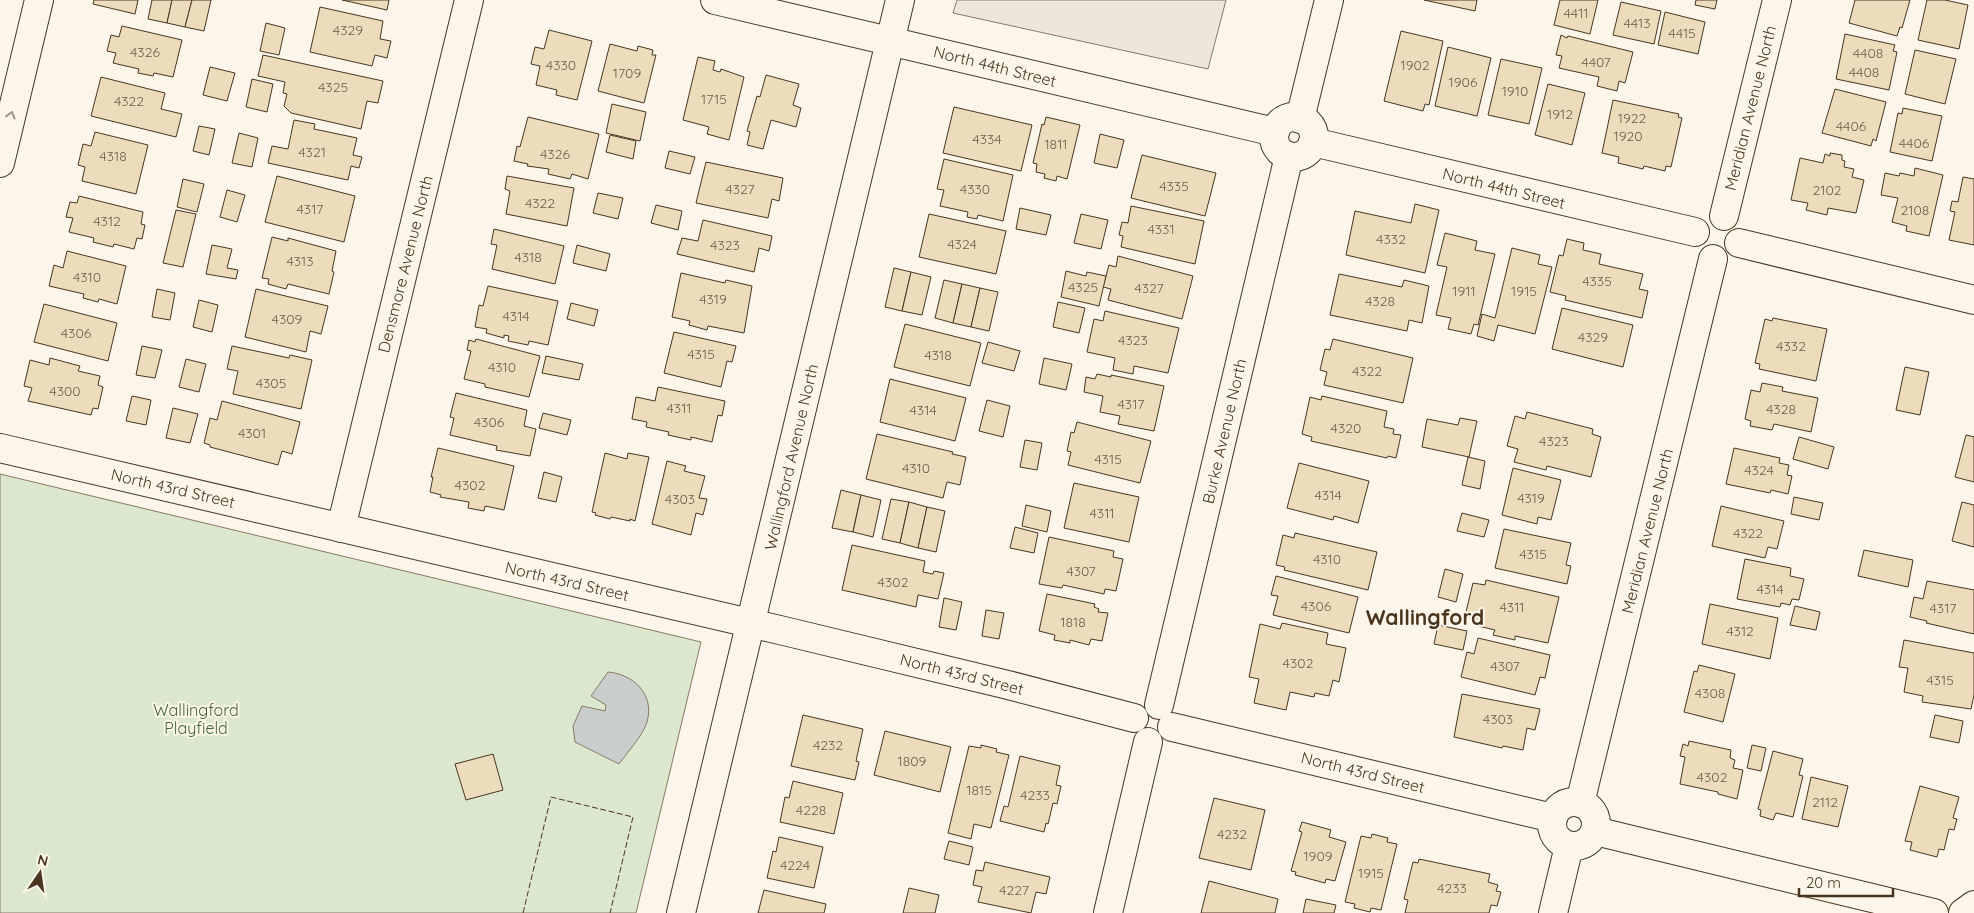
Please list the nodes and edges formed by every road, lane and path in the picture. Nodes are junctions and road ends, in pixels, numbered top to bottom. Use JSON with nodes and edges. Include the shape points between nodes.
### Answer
{"nodes":[{"id":1,"x":39,"y":0,"type":"edge"},
{"id":2,"x":469,"y":0,"type":"edge"},
{"id":3,"x":715,"y":0,"type":"edge"},
{"id":4,"x":900,"y":0,"type":"edge"},
{"id":5,"x":1329,"y":0,"type":"edge"},
{"id":6,"x":1777,"y":0,"type":"edge"},
{"id":7,"x":890,"y":41,"type":"junction"},
{"id":8,"x":1300,"y":118,"type":"junction"},
{"id":9,"x":1275,"y":132,"type":"junction"},
{"id":10,"x":1313,"y":142,"type":"junction"},
{"id":11,"x":1289,"y":156,"type":"junction"},
{"id":12,"x":0,"y":163,"type":"edge"},
{"id":13,"x":1724,"y":216,"type":"junction"},
{"id":14,"x":1695,"y":232,"type":"junction"},
{"id":15,"x":1739,"y":243,"type":"junction"},
{"id":16,"x":1713,"y":259,"type":"junction"},
{"id":17,"x":1974,"y":300,"type":"edge"},
{"id":18,"x":0,"y":448,"type":"edge"},
{"id":19,"x":341,"y":528,"type":"junction"},
{"id":20,"x":751,"y":623,"type":"junction"},
{"id":21,"x":1166,"y":716,"type":"junction"},
{"id":22,"x":1134,"y":718,"type":"junction"},
{"id":23,"x":1148,"y":742,"type":"junction"},
{"id":24,"x":1580,"y":803,"type":"junction"},
{"id":25,"x":1553,"y":818,"type":"junction"},
{"id":26,"x":1596,"y":831,"type":"junction"},
{"id":27,"x":1569,"y":846,"type":"junction"},
{"id":28,"x":1974,"y":904,"type":"edge"},
{"id":29,"x":681,"y":913,"type":"edge"},
{"id":30,"x":1108,"y":913,"type":"edge"},
{"id":31,"x":1553,"y":913,"type":"edge"},
{"id":32,"x":1934,"y":913,"type":"edge"},
{"id":33,"x":1963,"y":913,"type":"edge"}],
"edges":[{"from":12,"to":1,"type":"street","one_way":true},
{"from":2,"to":19,"type":"street","name":"Densmore Avenue North"},
{"from":3,"to":7,"type":"street","name":"North 44th Street"},
{"from":4,"to":7,"type":"street","name":"Wallingford Avenue North"},
{"from":5,"to":8,"type":"street"},
{"from":6,"to":13,"type":"street","name":"Meridian Avenue North"},
{"from":7,"to":9,"type":"street","name":"North 44th Street"},
{"from":7,"to":20,"type":"street","name":"Wallingford Avenue North"},
{"from":8,"to":9,"type":"street","via":[[1284,120]]},
{"from":8,"to":10,"type":"street","via":[[1310,125]]},
{"from":9,"to":11,"type":"street","via":[[1277,147]]},
{"from":10,"to":11,"type":"street","via":[[1304,155]]},
{"from":10,"to":14,"type":"street","name":"North 44th Street"},
{"from":11,"to":21,"type":"street","name":"Burke Avenue North"},
{"from":13,"to":14,"type":"street","via":[[1705,218]]},
{"from":13,"to":15,"type":"street","via":[[1738,228]]},
{"from":14,"to":16,"type":"street","via":[[1698,250]]},
{"from":15,"to":16,"type":"street","via":[[1730,256]]},
{"from":15,"to":17,"type":"street"},
{"from":16,"to":24,"type":"street","name":"Meridian Avenue North"},
{"from":18,"to":19,"type":"street","name":"North 43rd Street"},
{"from":19,"to":20,"type":"street","name":"North 43rd Street"},
{"from":20,"to":22,"type":"street","name":"North 43rd Street"},
{"from":20,"to":29,"type":"street","name":"Wallingford Avenue North"},
{"from":21,"to":22,"type":"street","via":[[1150,704],[1138,710]]},
{"from":21,"to":23,"type":"street","via":[[1168,736],[1157,743]]},
{"from":21,"to":25,"type":"street","name":"North 43rd Street"},
{"from":22,"to":23,"type":"street","via":[[1136,733]]},
{"from":23,"to":30,"type":"street"},
{"from":24,"to":25,"type":"street","via":[[1563,805]]},
{"from":24,"to":26,"type":"street","via":[[1591,809],[1595,816]]},
{"from":25,"to":27,"type":"street","via":[[1555,836]]},
{"from":26,"to":27,"type":"street","via":[[1586,843]]},
{"from":26,"to":32,"type":"street"},
{"from":27,"to":31,"type":"street"},
{"from":28,"to":33,"type":"street"}]}
